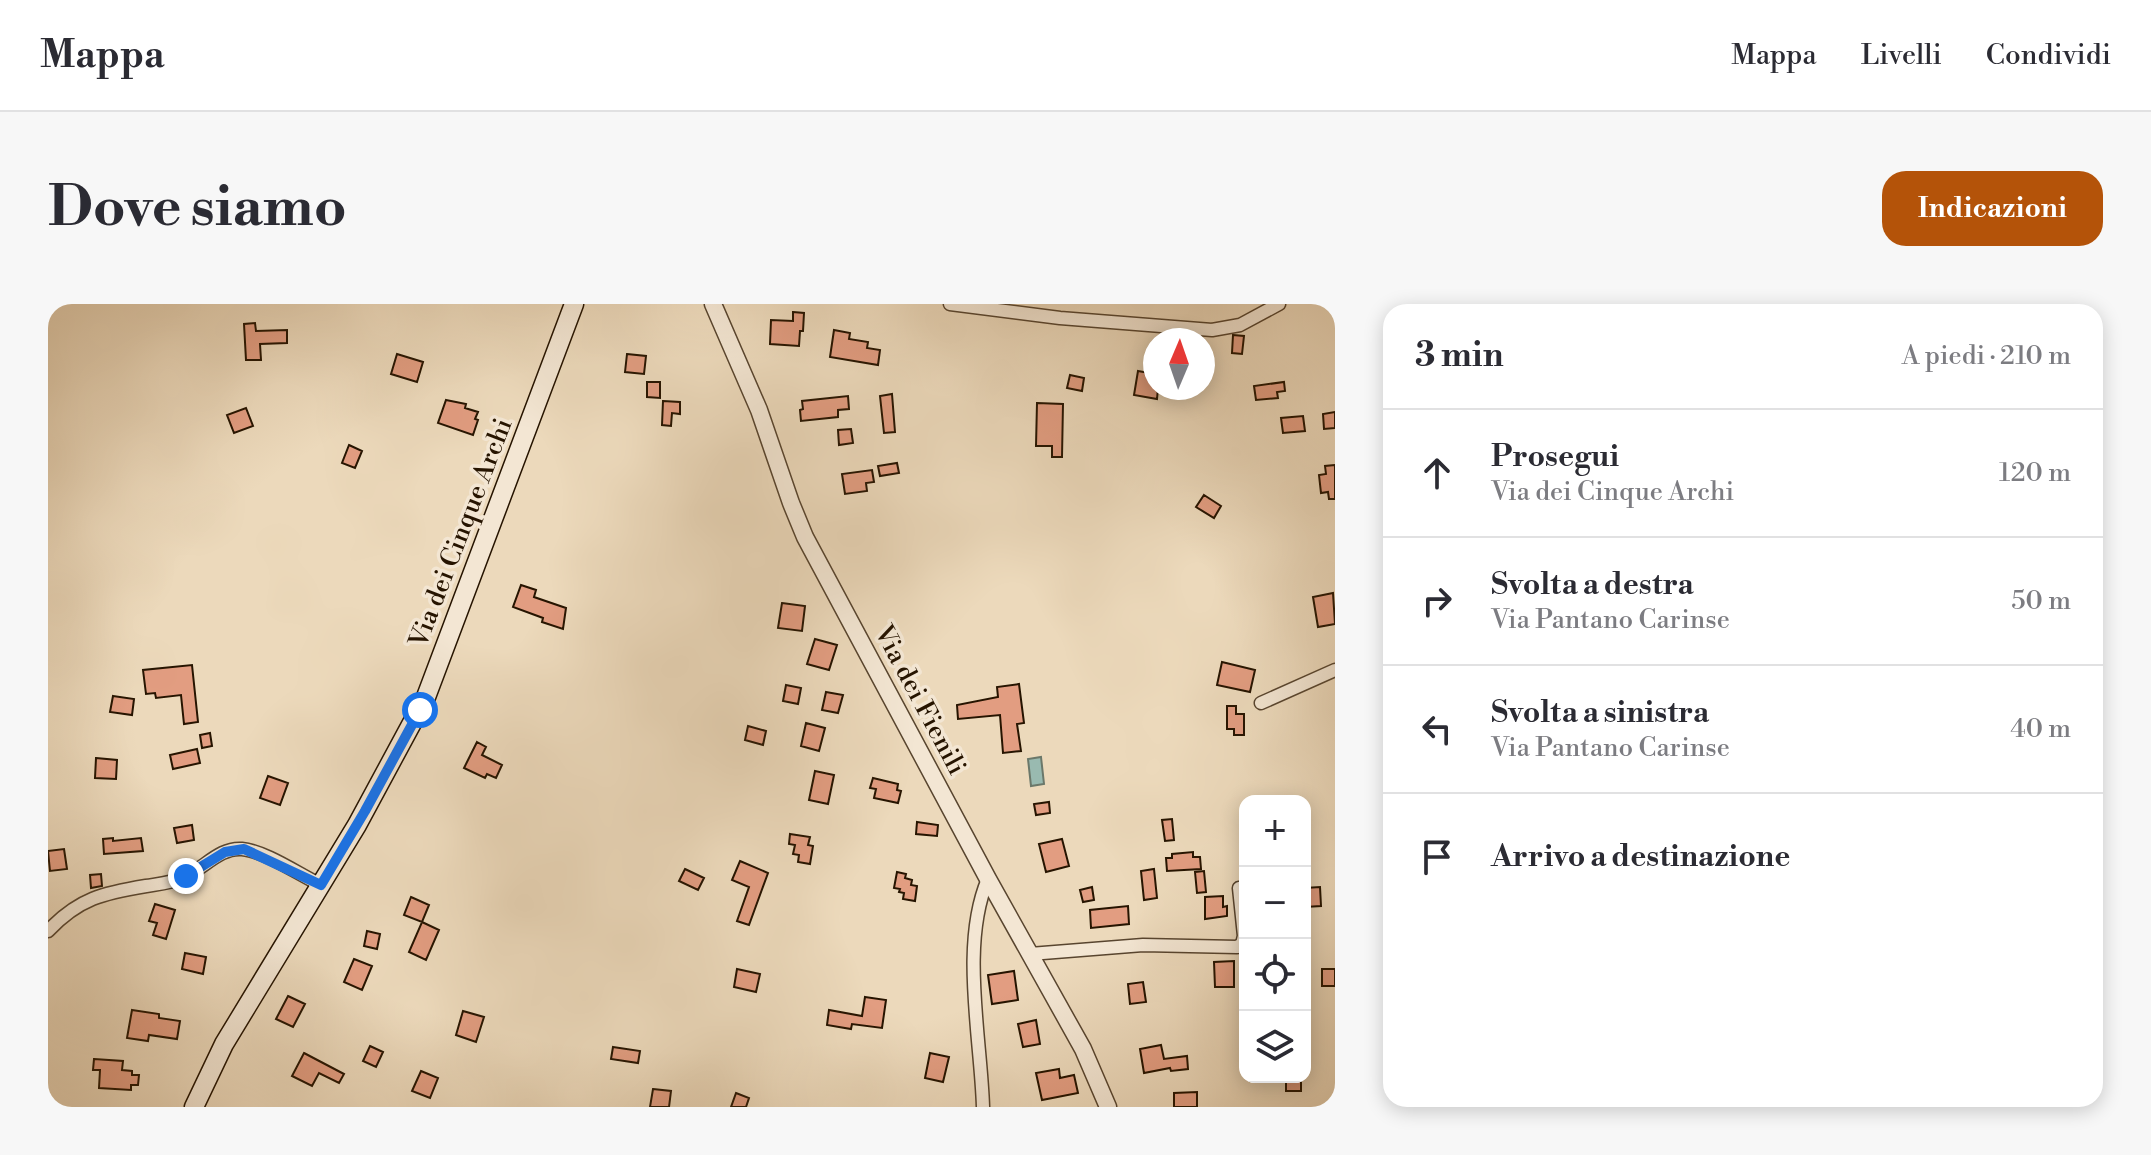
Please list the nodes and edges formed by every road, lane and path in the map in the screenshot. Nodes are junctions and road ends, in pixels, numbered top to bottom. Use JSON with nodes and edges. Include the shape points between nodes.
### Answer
{"nodes":[{"id":1,"x":574,"y":304,"type":"edge"},
{"id":2,"x":713,"y":304,"type":"edge"},
{"id":3,"x":950,"y":304,"type":"edge"},
{"id":4,"x":1279,"y":304,"type":"edge"},
{"id":5,"x":1335,"y":670,"type":"edge"},
{"id":6,"x":1261,"y":703,"type":"dead end"},
{"id":7,"x":988,"y":879,"type":"junction"},
{"id":8,"x":321,"y":885,"type":"junction"},
{"id":9,"x":48,"y":931,"type":"edge"},
{"id":10,"x":1243,"y":939,"type":"edge"},
{"id":11,"x":1030,"y":954,"type":"junction"},
{"id":12,"x":194,"y":1107,"type":"edge"},
{"id":13,"x":983,"y":1107,"type":"edge"},
{"id":14,"x":1108,"y":1107,"type":"edge"}],
"edges":[{"from":1,"to":8,"type":"main road","name":"Via dei Cinque Archi","via":[[426,697]]},
{"from":2,"to":7,"type":"street","name":"Via dei Fienili","via":[[759,410],[801,528]]},
{"from":3,"to":4,"type":"street","via":[[1206,330],[1235,327]]},
{"from":5,"to":6,"type":"street"},
{"from":7,"to":11,"type":"street","name":"Via dei Fienili"},
{"from":7,"to":13,"type":"street","via":[[978,912],[975,959]]},
{"from":8,"to":9,"type":"street","via":[[255,852],[234,849],[183,878],[90,899]]},
{"from":8,"to":12,"type":"main road","name":"Via dei Cinque Archi","via":[[230,1034]]},
{"from":10,"to":11,"type":"street","via":[[1237,947],[1143,945]]},
{"from":11,"to":14,"type":"street","name":"Via dei Fienili"}]}
